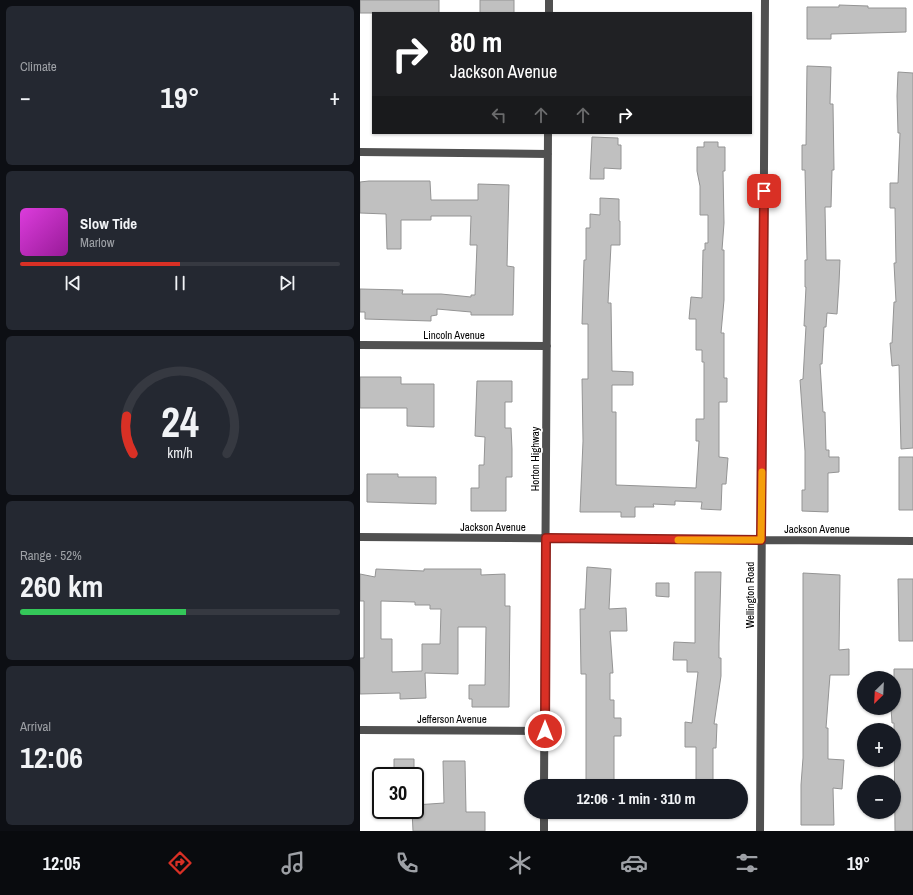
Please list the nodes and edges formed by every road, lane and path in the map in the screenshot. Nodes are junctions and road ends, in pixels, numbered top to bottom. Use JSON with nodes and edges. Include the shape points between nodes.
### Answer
{"nodes":[{"id":1,"x":550,"y":0,"type":"edge"},
{"id":2,"x":765,"y":0,"type":"edge"},
{"id":3,"x":549,"y":12,"type":"edge"},
{"id":4,"x":548,"y":134,"type":"edge"},
{"id":5,"x":360,"y":152,"type":"edge"},
{"id":6,"x":548,"y":154,"type":"junction"},
{"id":7,"x":360,"y":345,"type":"edge"},
{"id":8,"x":547,"y":346,"type":"junction"},
{"id":9,"x":360,"y":537,"type":"edge"},
{"id":10,"x":546,"y":538,"type":"junction"},
{"id":11,"x":761,"y":540,"type":"junction"},
{"id":12,"x":913,"y":541,"type":"edge"},
{"id":13,"x":360,"y":730,"type":"edge"},
{"id":14,"x":545,"y":731,"type":"junction"},
{"id":15,"x":544,"y":779,"type":"edge"},
{"id":16,"x":544,"y":819,"type":"edge"},
{"id":17,"x":544,"y":831,"type":"edge"},
{"id":18,"x":760,"y":831,"type":"edge"}],
"edges":[{"from":1,"to":3,"type":"street"},
{"from":2,"to":11,"type":"street","name":"Wellington Road"},
{"from":4,"to":6,"type":"street","name":"Horton Highway"},
{"from":5,"to":6,"type":"street"},
{"from":6,"to":8,"type":"street","name":"Horton Highway"},
{"from":7,"to":8,"type":"street","name":"Lincoln Avenue"},
{"from":8,"to":10,"type":"street","name":"Horton Highway"},
{"from":9,"to":10,"type":"street","name":"Jackson Avenue"},
{"from":10,"to":11,"type":"street","name":"Jackson Avenue"},
{"from":10,"to":14,"type":"street","name":"Horton Highway"},
{"from":11,"to":12,"type":"street","name":"Jackson Avenue"},
{"from":11,"to":18,"type":"street","name":"Wellington Road"},
{"from":13,"to":14,"type":"street","name":"Jefferson Avenue"},
{"from":14,"to":15,"type":"street","name":"Horton Highway"},
{"from":16,"to":17,"type":"street"}]}
